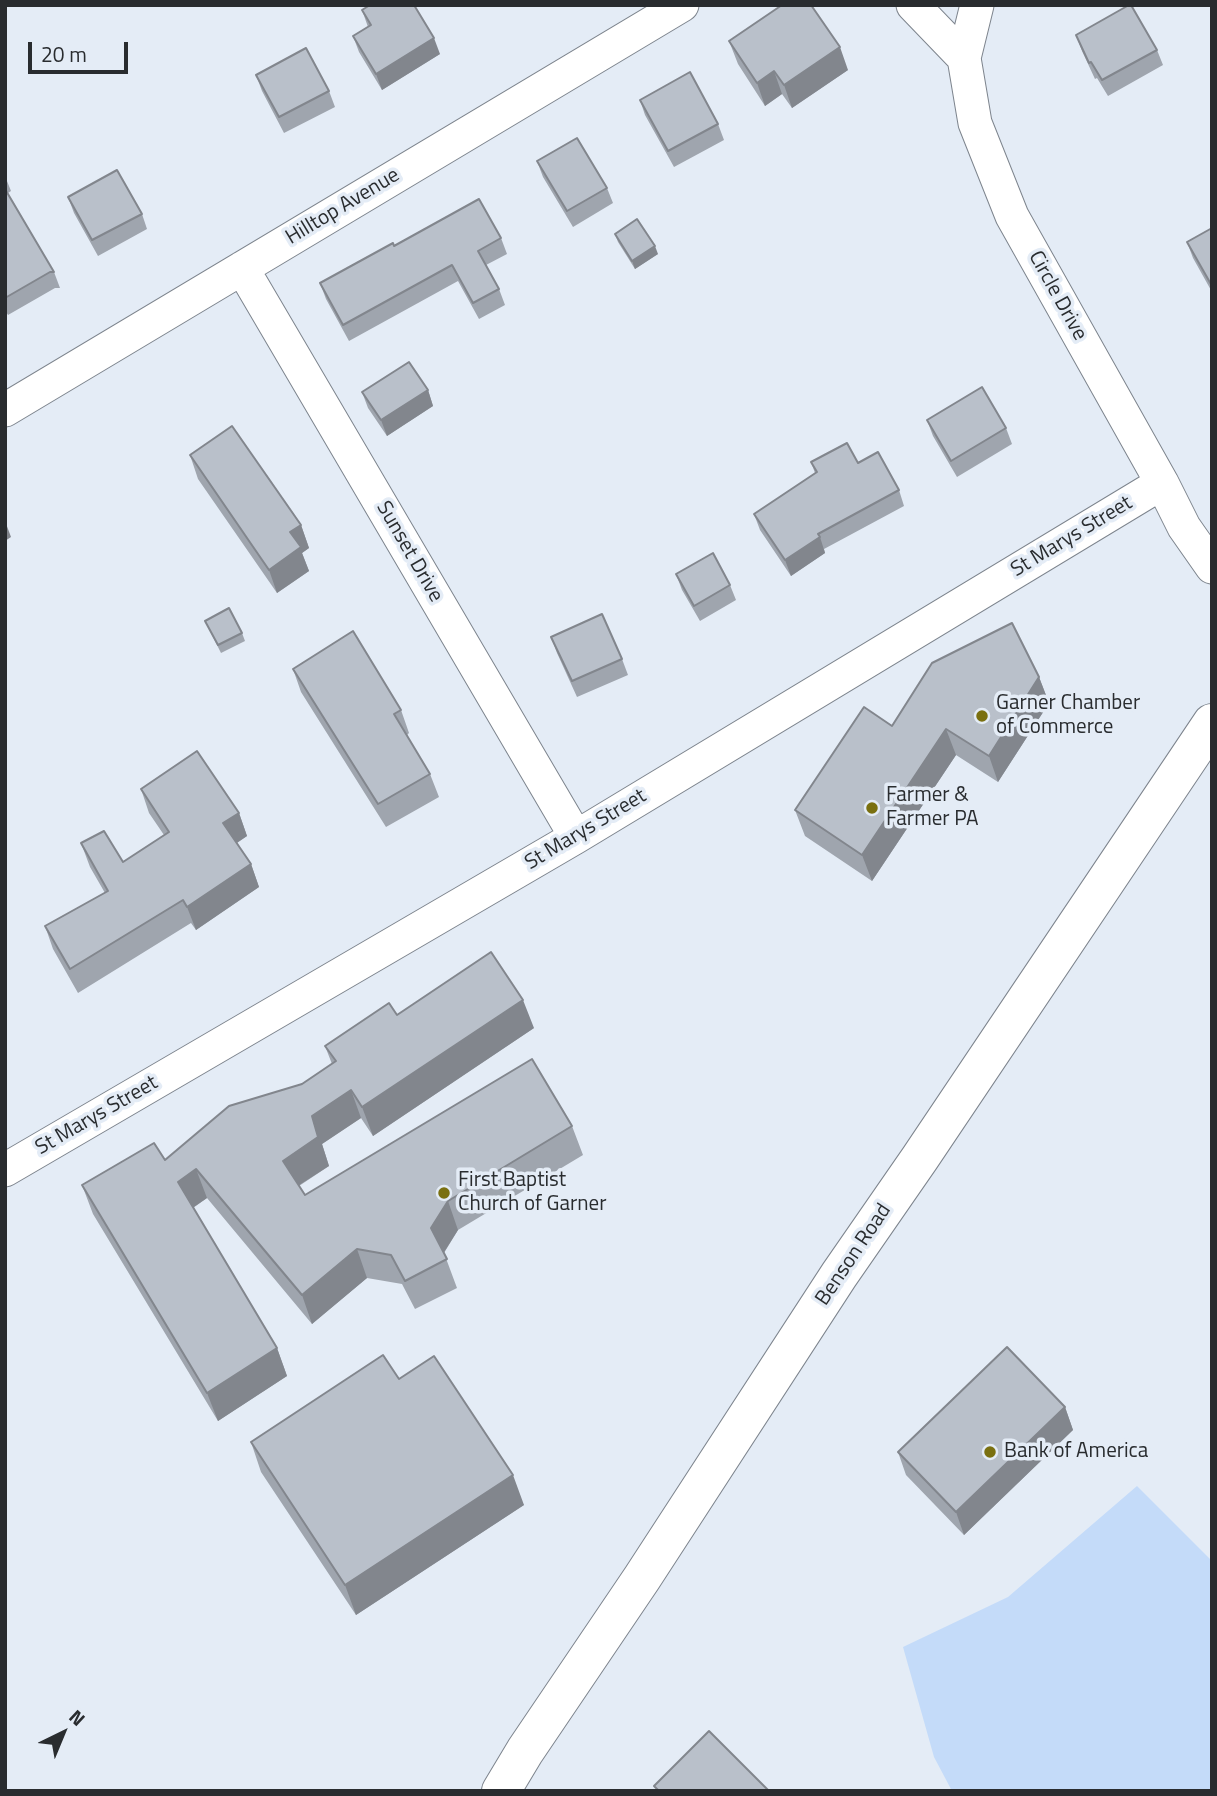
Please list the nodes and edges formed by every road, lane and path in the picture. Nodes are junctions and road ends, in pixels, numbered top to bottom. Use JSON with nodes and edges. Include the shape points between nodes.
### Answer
{"nodes":[{"id":1,"x":682,"y":5,"type":"edge"},
{"id":2,"x":914,"y":5,"type":"edge"},
{"id":3,"x":977,"y":5,"type":"edge"},
{"id":4,"x":964,"y":58,"type":"junction"},
{"id":5,"x":242,"y":268,"type":"junction"},
{"id":6,"x":5,"y":410,"type":"edge"},
{"id":7,"x":1162,"y":483,"type":"junction"},
{"id":8,"x":1212,"y":567,"type":"edge"},
{"id":9,"x":1212,"y":723,"type":"edge"},
{"id":10,"x":576,"y":837,"type":"junction"},
{"id":11,"x":5,"y":1170,"type":"edge"},
{"id":12,"x":501,"y":1791,"type":"edge"}],
"edges":[{"from":1,"to":5,"type":"street","name":"Hilltop Avenue"},
{"from":2,"to":4,"type":"street"},
{"from":3,"to":4,"type":"street","name":"Circle Drive"},
{"from":4,"to":7,"type":"street","name":"Circle Drive","via":[[975,123],[1012,216]]},
{"from":5,"to":6,"type":"street","name":"Hilltop Avenue"},
{"from":5,"to":10,"type":"street","name":"Sunset Drive"},
{"from":7,"to":8,"type":"street","name":"Circle Drive","via":[[1184,527]]},
{"from":7,"to":10,"type":"street","name":"St Marys Street"},
{"from":9,"to":12,"type":"main road","name":"Benson Road","via":[[839,1275]]},
{"from":10,"to":11,"type":"street","name":"St Marys Street"}]}
